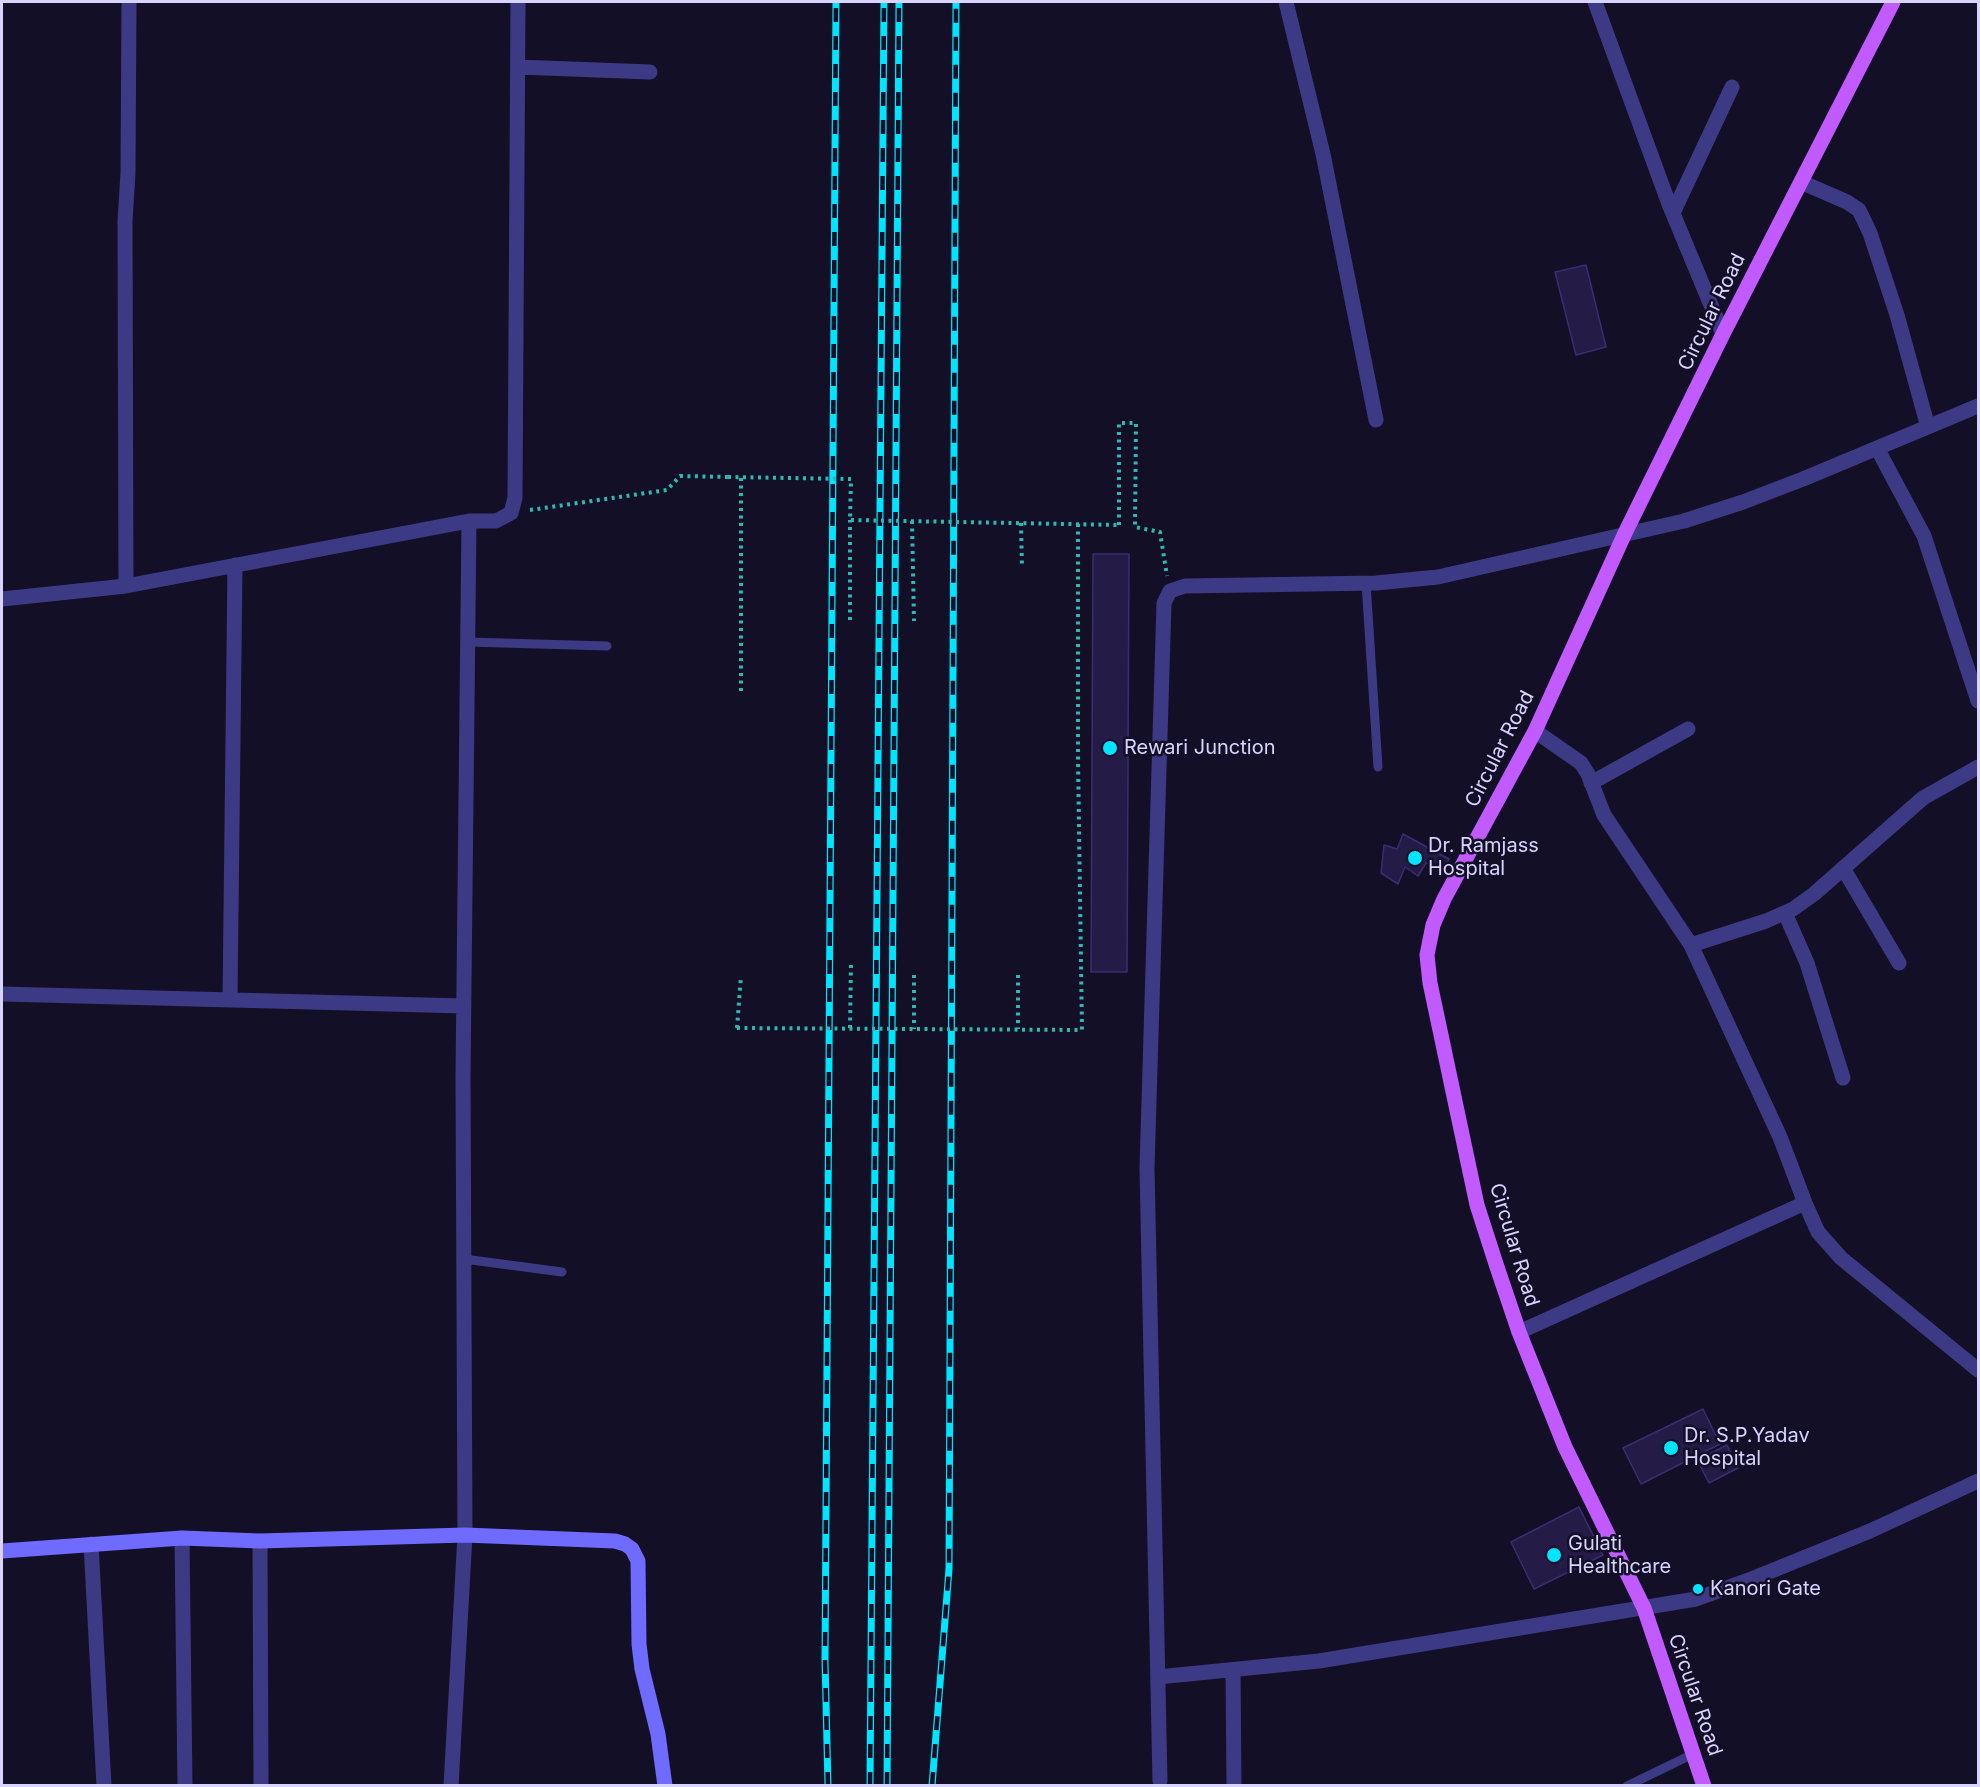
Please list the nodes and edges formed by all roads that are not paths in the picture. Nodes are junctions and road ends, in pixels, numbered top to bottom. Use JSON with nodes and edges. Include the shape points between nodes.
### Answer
{"nodes":[{"id":1,"x":129,"y":2,"type":"edge"},
{"id":2,"x":518,"y":2,"type":"edge"},
{"id":3,"x":1286,"y":2,"type":"edge"},
{"id":4,"x":1595,"y":2,"type":"edge"},
{"id":5,"x":1893,"y":2,"type":"edge"},
{"id":6,"x":518,"y":67,"type":"junction"},
{"id":7,"x":650,"y":72,"type":"dead end"},
{"id":8,"x":1732,"y":87,"type":"dead end"},
{"id":9,"x":1801,"y":182,"type":"junction"},
{"id":10,"x":1673,"y":213,"type":"junction"},
{"id":11,"x":1723,"y":334,"type":"junction"},
{"id":12,"x":1978,"y":406,"type":"edge"},
{"id":13,"x":1376,"y":420,"type":"dead end"},
{"id":14,"x":1928,"y":427,"type":"junction"},
{"id":15,"x":1877,"y":448,"type":"junction"},
{"id":16,"x":470,"y":521,"type":"junction"},
{"id":17,"x":1626,"y":533,"type":"junction"},
{"id":18,"x":235,"y":565,"type":"junction"},
{"id":19,"x":1366,"y":583,"type":"junction"},
{"id":20,"x":126,"y":586,"type":"junction"},
{"id":21,"x":2,"y":599,"type":"edge"},
{"id":22,"x":468,"y":642,"type":"junction"},
{"id":23,"x":607,"y":646,"type":"dead end"},
{"id":24,"x":1978,"y":701,"type":"edge"},
{"id":25,"x":1688,"y":729,"type":"dead end"},
{"id":26,"x":1535,"y":731,"type":"junction"},
{"id":27,"x":1378,"y":767,"type":"dead end"},
{"id":28,"x":1978,"y":768,"type":"edge"},
{"id":29,"x":1591,"y":783,"type":"junction"},
{"id":30,"x":1843,"y":868,"type":"junction"},
{"id":31,"x":1785,"y":913,"type":"junction"},
{"id":32,"x":1691,"y":945,"type":"junction"},
{"id":33,"x":1899,"y":963,"type":"dead end"},
{"id":34,"x":2,"y":994,"type":"edge"},
{"id":35,"x":230,"y":1000,"type":"junction"},
{"id":36,"x":464,"y":1006,"type":"junction"},
{"id":37,"x":1843,"y":1078,"type":"dead end"},
{"id":38,"x":1804,"y":1203,"type":"junction"},
{"id":39,"x":464,"y":1259,"type":"junction"},
{"id":40,"x":562,"y":1272,"type":"dead end"},
{"id":41,"x":1520,"y":1332,"type":"junction"},
{"id":42,"x":1978,"y":1370,"type":"edge"},
{"id":43,"x":1978,"y":1481,"type":"edge"},
{"id":44,"x":465,"y":1535,"type":"junction"},
{"id":45,"x":183,"y":1538,"type":"junction"},
{"id":46,"x":260,"y":1541,"type":"junction"},
{"id":47,"x":91,"y":1544,"type":"junction"},
{"id":48,"x":2,"y":1551,"type":"edge"},
{"id":49,"x":1644,"y":1608,"type":"junction"},
{"id":50,"x":1233,"y":1670,"type":"junction"},
{"id":51,"x":1158,"y":1677,"type":"junction"},
{"id":52,"x":1693,"y":1754,"type":"junction"},
{"id":53,"x":1160,"y":1781,"type":"dead end"},
{"id":54,"x":104,"y":1785,"type":"edge"},
{"id":55,"x":185,"y":1785,"type":"edge"},
{"id":56,"x":261,"y":1785,"type":"edge"},
{"id":57,"x":451,"y":1785,"type":"edge"},
{"id":58,"x":665,"y":1785,"type":"edge"},
{"id":59,"x":1234,"y":1785,"type":"edge"},
{"id":60,"x":1627,"y":1785,"type":"edge"},
{"id":61,"x":1704,"y":1785,"type":"edge"}],
"edges":[{"from":1,"to":20,"type":"street"},
{"from":2,"to":6,"type":"street"},
{"from":3,"to":13,"type":"street","via":[[1323,154]]},
{"from":4,"to":10,"type":"street"},
{"from":5,"to":9,"type":"main road","name":"Circular Road"},
{"from":6,"to":7,"type":"street"},
{"from":6,"to":16,"type":"street","via":[[515,498],[511,513],[496,520]]},
{"from":8,"to":10,"type":"street"},
{"from":9,"to":11,"type":"main road","name":"Circular Road"},
{"from":9,"to":14,"type":"street","via":[[1859,210],[1897,315]]},
{"from":10,"to":11,"type":"street"},
{"from":11,"to":17,"type":"main road","name":"Circular Road"},
{"from":12,"to":14,"type":"street"},
{"from":14,"to":15,"type":"street"},
{"from":15,"to":17,"type":"street","via":[[1743,502],[1684,521]]},
{"from":15,"to":24,"type":"street","via":[[1924,536]]},
{"from":16,"to":18,"type":"street"},
{"from":16,"to":22,"type":"street"},
{"from":17,"to":19,"type":"street","via":[[1438,577]]},
{"from":17,"to":26,"type":"main road","name":"Circular Road"},
{"from":18,"to":20,"type":"street"},
{"from":18,"to":35,"type":"street"},
{"from":19,"to":27,"type":"lane"},
{"from":19,"to":51,"type":"street","via":[[1185,586],[1170,591],[1164,603],[1147,1168]]},
{"from":20,"to":21,"type":"street"},
{"from":22,"to":23,"type":"lane"},
{"from":22,"to":36,"type":"street"},
{"from":25,"to":29,"type":"street"},
{"from":26,"to":29,"type":"street","via":[[1581,763]]},
{"from":26,"to":41,"type":"main road","name":"Circular Road","via":[[1444,899],[1427,955],[1477,1205]]},
{"from":28,"to":30,"type":"street","via":[[1923,798]]},
{"from":29,"to":32,"type":"street","via":[[1604,815]]},
{"from":30,"to":31,"type":"street"},
{"from":30,"to":33,"type":"street"},
{"from":31,"to":32,"type":"street"},
{"from":31,"to":37,"type":"street","via":[[1807,963]]},
{"from":32,"to":38,"type":"street","via":[[1780,1137]]},
{"from":34,"to":35,"type":"street"},
{"from":35,"to":36,"type":"street"},
{"from":36,"to":39,"type":"street"},
{"from":38,"to":41,"type":"street"},
{"from":38,"to":42,"type":"street","via":[[1818,1232],[1841,1258]]},
{"from":39,"to":40,"type":"lane"},
{"from":39,"to":44,"type":"street"},
{"from":41,"to":49,"type":"main road","name":"Circular Road","via":[[1565,1447]]},
{"from":43,"to":49,"type":"street","via":[[1754,1578],[1696,1599]]},
{"from":44,"to":46,"type":"street"},
{"from":44,"to":57,"type":"street"},
{"from":44,"to":58,"type":"street","via":[[615,1541],[632,1549],[638,1561],[642,1669],[658,1734]]},
{"from":45,"to":46,"type":"street"},
{"from":45,"to":47,"type":"street"},
{"from":45,"to":55,"type":"street"},
{"from":46,"to":56,"type":"street"},
{"from":47,"to":48,"type":"street"},
{"from":47,"to":54,"type":"street"},
{"from":49,"to":50,"type":"street","via":[[1319,1661]]},
{"from":49,"to":52,"type":"main road","name":"Circular Road"},
{"from":50,"to":51,"type":"street"},
{"from":50,"to":59,"type":"street"},
{"from":51,"to":53,"type":"street"},
{"from":52,"to":60,"type":"lane"},
{"from":52,"to":61,"type":"main road","name":"Circular Road"}]}
